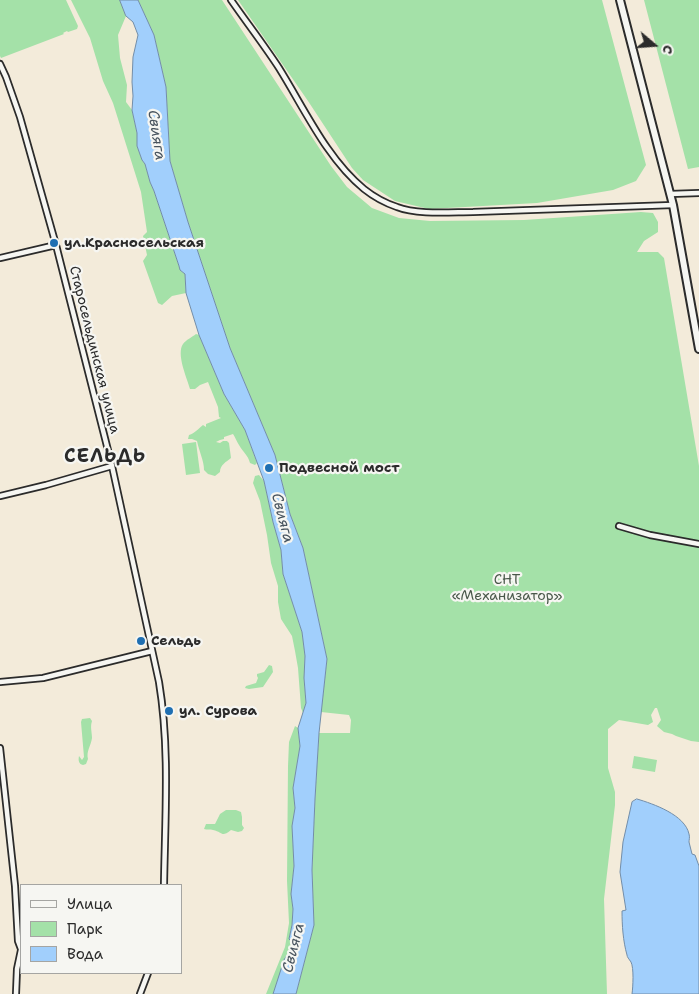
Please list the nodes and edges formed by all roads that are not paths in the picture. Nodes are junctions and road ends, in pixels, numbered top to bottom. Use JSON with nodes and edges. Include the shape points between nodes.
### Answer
{"nodes":[{"id":1,"x":231,"y":0,"type":"edge"},
{"id":2,"x":620,"y":0,"type":"edge"},
{"id":3,"x":0,"y":64,"type":"edge"},
{"id":4,"x":699,"y":193,"type":"edge"},
{"id":5,"x":670,"y":194,"type":"junction"},
{"id":6,"x":673,"y":205,"type":"junction"},
{"id":7,"x":56,"y":245,"type":"junction"},
{"id":8,"x":0,"y":258,"type":"edge"},
{"id":9,"x":699,"y":349,"type":"edge"},
{"id":10,"x":112,"y":466,"type":"junction"},
{"id":11,"x":0,"y":496,"type":"edge"},
{"id":12,"x":618,"y":526,"type":"dead end"},
{"id":13,"x":699,"y":544,"type":"edge"},
{"id":14,"x":152,"y":651,"type":"junction"},
{"id":15,"x":0,"y":682,"type":"edge"},
{"id":16,"x":0,"y":748,"type":"edge"},
{"id":17,"x":164,"y":884,"type":"edge"},
{"id":18,"x":20,"y":946,"type":"edge"},
{"id":19,"x":20,"y":954,"type":"edge"},
{"id":20,"x":148,"y":974,"type":"edge"},
{"id":21,"x":16,"y":994,"type":"edge"},
{"id":22,"x":140,"y":994,"type":"edge"}],
"edges":[{"from":1,"to":6,"type":"street","via":[[334,157],[365,190],[380,200],[400,208],[443,212]]},
{"from":2,"to":5,"type":"main road"},
{"from":3,"to":7,"type":"street","name":"Старосельдинская улица","via":[[20,117]]},
{"from":4,"to":5,"type":"street"},
{"from":5,"to":6,"type":"main road"},
{"from":6,"to":9,"type":"main road"},
{"from":7,"to":8,"type":"street"},
{"from":7,"to":10,"type":"street","name":"Старосельдинская улица"},
{"from":10,"to":11,"type":"street"},
{"from":10,"to":14,"type":"street","name":"Старосельдинская улица"},
{"from":12,"to":13,"type":"street"},
{"from":14,"to":15,"type":"street","via":[[43,678]]},
{"from":14,"to":17,"type":"street","name":"Старосельдинская улица","via":[[165,725]]},
{"from":16,"to":18,"type":"street"},
{"from":19,"to":21,"type":"street"},
{"from":20,"to":22,"type":"street"}]}
